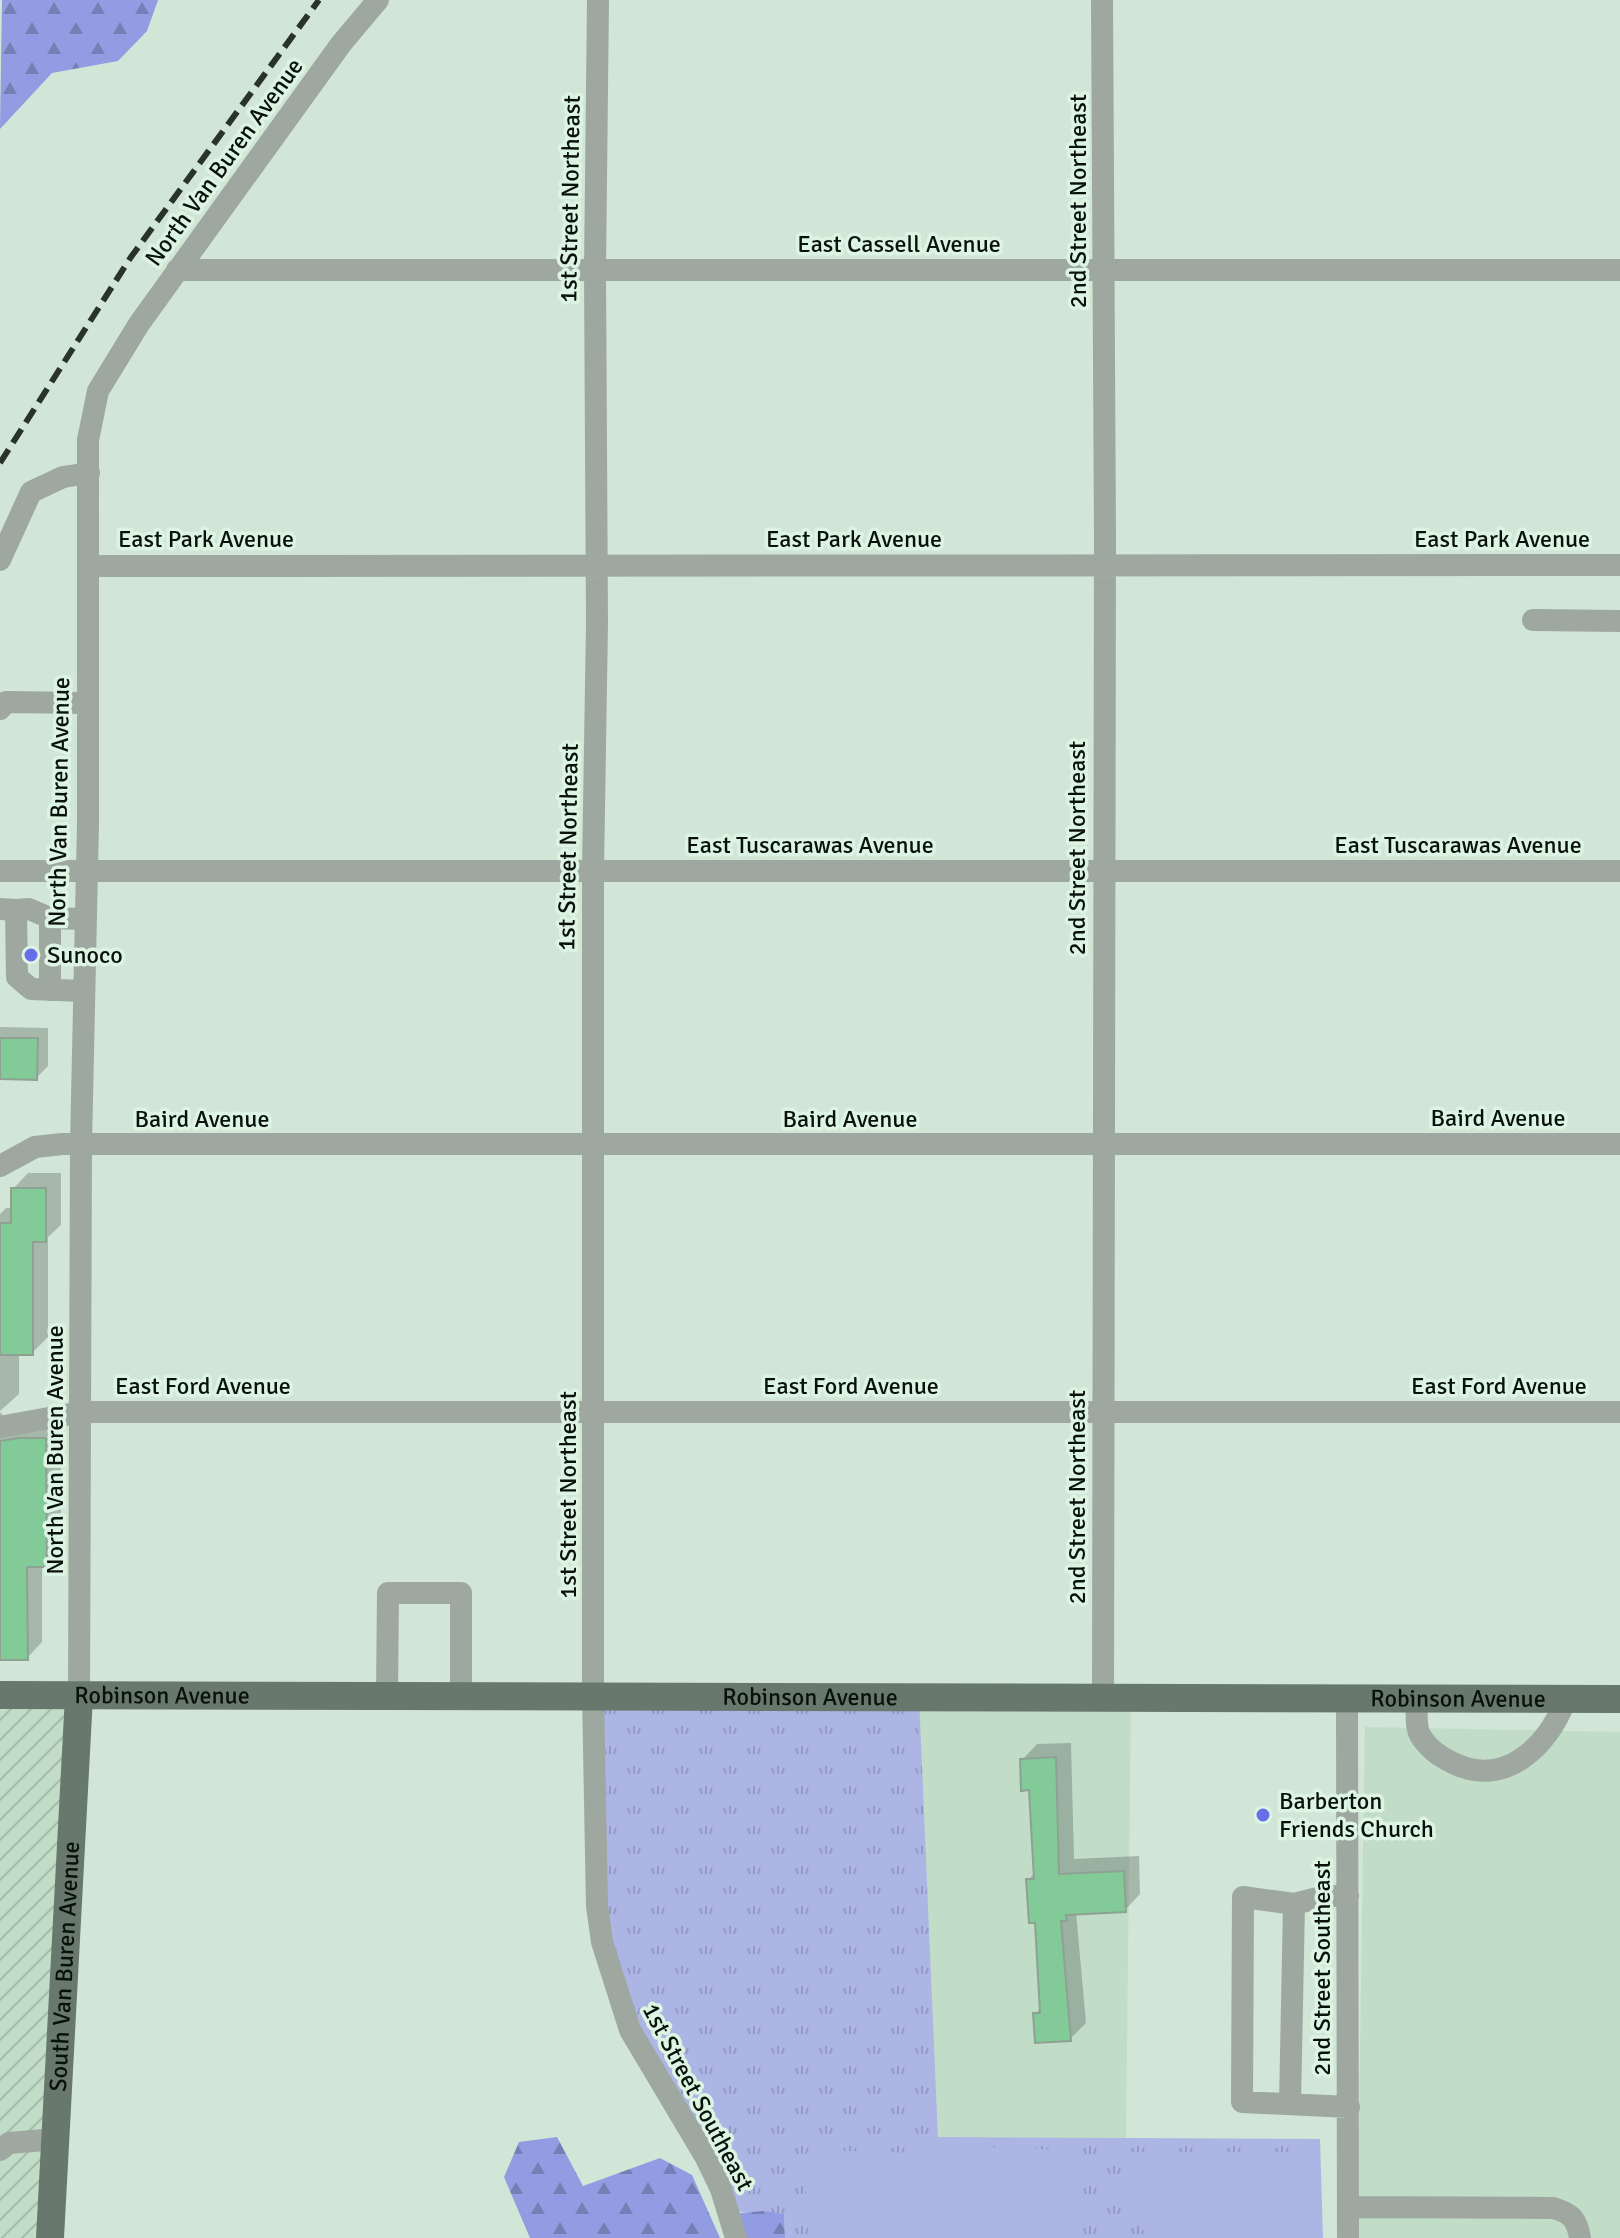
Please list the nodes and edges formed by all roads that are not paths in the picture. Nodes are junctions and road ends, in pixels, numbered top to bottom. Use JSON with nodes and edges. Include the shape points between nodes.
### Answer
{"nodes":[{"id":1,"x":378,"y":0,"type":"edge"},
{"id":2,"x":598,"y":0,"type":"edge"},
{"id":3,"x":1102,"y":0,"type":"edge"},
{"id":4,"x":177,"y":270,"type":"junction"},
{"id":5,"x":595,"y":270,"type":"junction"},
{"id":6,"x":1104,"y":270,"type":"junction"},
{"id":7,"x":1620,"y":270,"type":"edge"},
{"id":8,"x":89,"y":473,"type":"junction"},
{"id":9,"x":0,"y":560,"type":"edge"},
{"id":10,"x":596,"y":565,"type":"junction"},
{"id":11,"x":1105,"y":565,"type":"junction"},
{"id":12,"x":1620,"y":565,"type":"edge"},
{"id":13,"x":89,"y":566,"type":"junction"},
{"id":14,"x":1533,"y":620,"type":"dead end"},
{"id":15,"x":1620,"y":621,"type":"edge"},
{"id":16,"x":88,"y":703,"type":"junction"},
{"id":17,"x":0,"y":709,"type":"edge"},
{"id":18,"x":0,"y":871,"type":"edge"},
{"id":19,"x":27,"y":871,"type":"junction"},
{"id":20,"x":84,"y":871,"type":"junction"},
{"id":21,"x":593,"y":871,"type":"junction"},
{"id":22,"x":1103,"y":871,"type":"junction"},
{"id":23,"x":1620,"y":871,"type":"edge"},
{"id":24,"x":12,"y":916,"type":"edge"},
{"id":25,"x":50,"y":918,"type":"junction"},
{"id":26,"x":84,"y":919,"type":"junction"},
{"id":27,"x":50,"y":990,"type":"junction"},
{"id":28,"x":83,"y":991,"type":"junction"},
{"id":29,"x":1620,"y":1144,"type":"edge"},
{"id":30,"x":81,"y":1145,"type":"junction"},
{"id":31,"x":594,"y":1145,"type":"junction"},
{"id":32,"x":1103,"y":1145,"type":"junction"},
{"id":33,"x":0,"y":1166,"type":"edge"},
{"id":34,"x":82,"y":1412,"type":"junction"},
{"id":35,"x":594,"y":1412,"type":"junction"},
{"id":36,"x":1103,"y":1412,"type":"junction"},
{"id":37,"x":1620,"y":1412,"type":"edge"},
{"id":38,"x":0,"y":1427,"type":"edge"},
{"id":39,"x":0,"y":1695,"type":"edge"},
{"id":40,"x":387,"y":1695,"type":"junction"},
{"id":41,"x":461,"y":1695,"type":"junction"},
{"id":42,"x":593,"y":1695,"type":"junction"},
{"id":43,"x":79,"y":1696,"type":"junction"},
{"id":44,"x":1103,"y":1697,"type":"junction"},
{"id":45,"x":1347,"y":1697,"type":"junction"},
{"id":46,"x":1417,"y":1698,"type":"junction"},
{"id":47,"x":1566,"y":1699,"type":"junction"},
{"id":48,"x":1620,"y":1699,"type":"edge"},
{"id":49,"x":1348,"y":1896,"type":"junction"},
{"id":50,"x":1294,"y":1904,"type":"junction"},
{"id":51,"x":1290,"y":2104,"type":"junction"},
{"id":52,"x":1349,"y":2107,"type":"junction"},
{"id":53,"x":56,"y":2139,"type":"junction"},
{"id":54,"x":0,"y":2150,"type":"edge"},
{"id":55,"x":1348,"y":2207,"type":"junction"},
{"id":56,"x":50,"y":2238,"type":"edge"},
{"id":57,"x":736,"y":2238,"type":"edge"},
{"id":58,"x":1348,"y":2238,"type":"edge"},
{"id":59,"x":1580,"y":2238,"type":"edge"}],
"edges":[{"from":1,"to":4,"type":"street","name":"North Van Buren Avenue"},
{"from":2,"to":5,"type":"street","name":"1st Street Northeast"},
{"from":3,"to":6,"type":"street","name":"2nd Street Northeast"},
{"from":4,"to":5,"type":"street","name":"East Cassell Avenue"},
{"from":4,"to":8,"type":"street","name":"North Van Buren Avenue","via":[[98,391],[88,440]]},
{"from":5,"to":6,"type":"street","name":"East Cassell Avenue"},
{"from":5,"to":10,"type":"street","name":"1st Street Northeast"},
{"from":6,"to":7,"type":"street","name":"East Cassell Avenue"},
{"from":6,"to":11,"type":"street","name":"2nd Street Northeast"},
{"from":8,"to":9,"type":"street","via":[[63,477],[31,492]]},
{"from":8,"to":13,"type":"street","name":"North Van Buren Avenue"},
{"from":10,"to":11,"type":"street","name":"East Park Avenue"},
{"from":10,"to":13,"type":"street","name":"East Park Avenue"},
{"from":10,"to":21,"type":"street","name":"1st Street Northeast"},
{"from":11,"to":12,"type":"street","name":"East Park Avenue"},
{"from":11,"to":22,"type":"street","name":"2nd Street Northeast"},
{"from":13,"to":16,"type":"street","name":"North Van Buren Avenue"},
{"from":14,"to":15,"type":"street"},
{"from":16,"to":17,"type":"street","via":[[6,702]]},
{"from":16,"to":20,"type":"street","name":"North Van Buren Avenue"},
{"from":18,"to":19,"type":"street","name":"East Tuscarawas Avenue"},
{"from":19,"to":20,"type":"street","name":"East Tuscarawas Avenue"},
{"from":19,"to":24,"type":"street"},
{"from":20,"to":21,"type":"street","name":"East Tuscarawas Avenue"},
{"from":20,"to":26,"type":"street","name":"North Van Buren Avenue"},
{"from":21,"to":22,"type":"street","name":"East Tuscarawas Avenue"},
{"from":21,"to":31,"type":"street","name":"1st Street Northeast"},
{"from":22,"to":23,"type":"street","name":"East Tuscarawas Avenue"},
{"from":22,"to":32,"type":"street","name":"2nd Street Northeast"},
{"from":24,"to":25,"type":"street"},
{"from":24,"to":27,"type":"street","via":[[17,977],[31,989]]},
{"from":25,"to":26,"type":"street"},
{"from":25,"to":27,"type":"street"},
{"from":26,"to":28,"type":"street","name":"North Van Buren Avenue"},
{"from":27,"to":28,"type":"street"},
{"from":28,"to":30,"type":"street","name":"North Van Buren Avenue"},
{"from":29,"to":32,"type":"street","name":"Baird Avenue"},
{"from":30,"to":31,"type":"street","name":"Baird Avenue"},
{"from":30,"to":33,"type":"street","name":"Baird Avenue","via":[[35,1147]]},
{"from":30,"to":34,"type":"street","name":"North Van Buren Avenue"},
{"from":31,"to":32,"type":"street","name":"Baird Avenue"},
{"from":31,"to":35,"type":"street","name":"1st Street Northeast"},
{"from":32,"to":36,"type":"street","name":"2nd Street Northeast"},
{"from":34,"to":35,"type":"street","name":"East Ford Avenue"},
{"from":34,"to":38,"type":"street","name":"East Ford Avenue"},
{"from":34,"to":43,"type":"street","name":"North Van Buren Avenue"},
{"from":35,"to":36,"type":"street","name":"East Ford Avenue"},
{"from":35,"to":42,"type":"street","name":"1st Street Northeast"},
{"from":36,"to":37,"type":"street","name":"East Ford Avenue"},
{"from":36,"to":44,"type":"street","name":"2nd Street Northeast"},
{"from":39,"to":43,"type":"main road","name":"Robinson Avenue"},
{"from":40,"to":41,"type":"main road","name":"Robinson Avenue"},
{"from":40,"to":41,"type":"street","via":[[388,1593],[461,1593]]},
{"from":40,"to":43,"type":"main road","name":"Robinson Avenue"},
{"from":41,"to":42,"type":"main road","name":"Robinson Avenue"},
{"from":42,"to":44,"type":"main road","name":"Robinson Avenue"},
{"from":42,"to":57,"type":"street","name":"1st Street Southeast","via":[[602,1942],[630,2030],[705,2156]]},
{"from":43,"to":53,"type":"main road","name":"South Van Buren Avenue"},
{"from":44,"to":45,"type":"main road","name":"Robinson Avenue"},
{"from":45,"to":46,"type":"main road","name":"Robinson Avenue"},
{"from":45,"to":49,"type":"street","name":"2nd Street Southeast"},
{"from":46,"to":47,"type":"main road","name":"Robinson Avenue"},
{"from":46,"to":47,"type":"street","via":[[1418,1733],[1427,1744],[1442,1757],[1479,1771],[1515,1764],[1537,1749]]},
{"from":47,"to":48,"type":"main road","name":"Robinson Avenue"},
{"from":49,"to":50,"type":"street"},
{"from":49,"to":52,"type":"street","name":"2nd Street Southeast"},
{"from":50,"to":51,"type":"street"},
{"from":50,"to":51,"type":"street","via":[[1243,1897],[1242,2102]]},
{"from":51,"to":52,"type":"street"},
{"from":52,"to":55,"type":"street","name":"2nd Street Southeast"},
{"from":53,"to":54,"type":"street","via":[[9,2143]]},
{"from":53,"to":56,"type":"main road","name":"South Van Buren Avenue"},
{"from":55,"to":58,"type":"street","name":"2nd Street Southeast"},
{"from":55,"to":59,"type":"street","via":[[1553,2208],[1569,2213]]}]}
